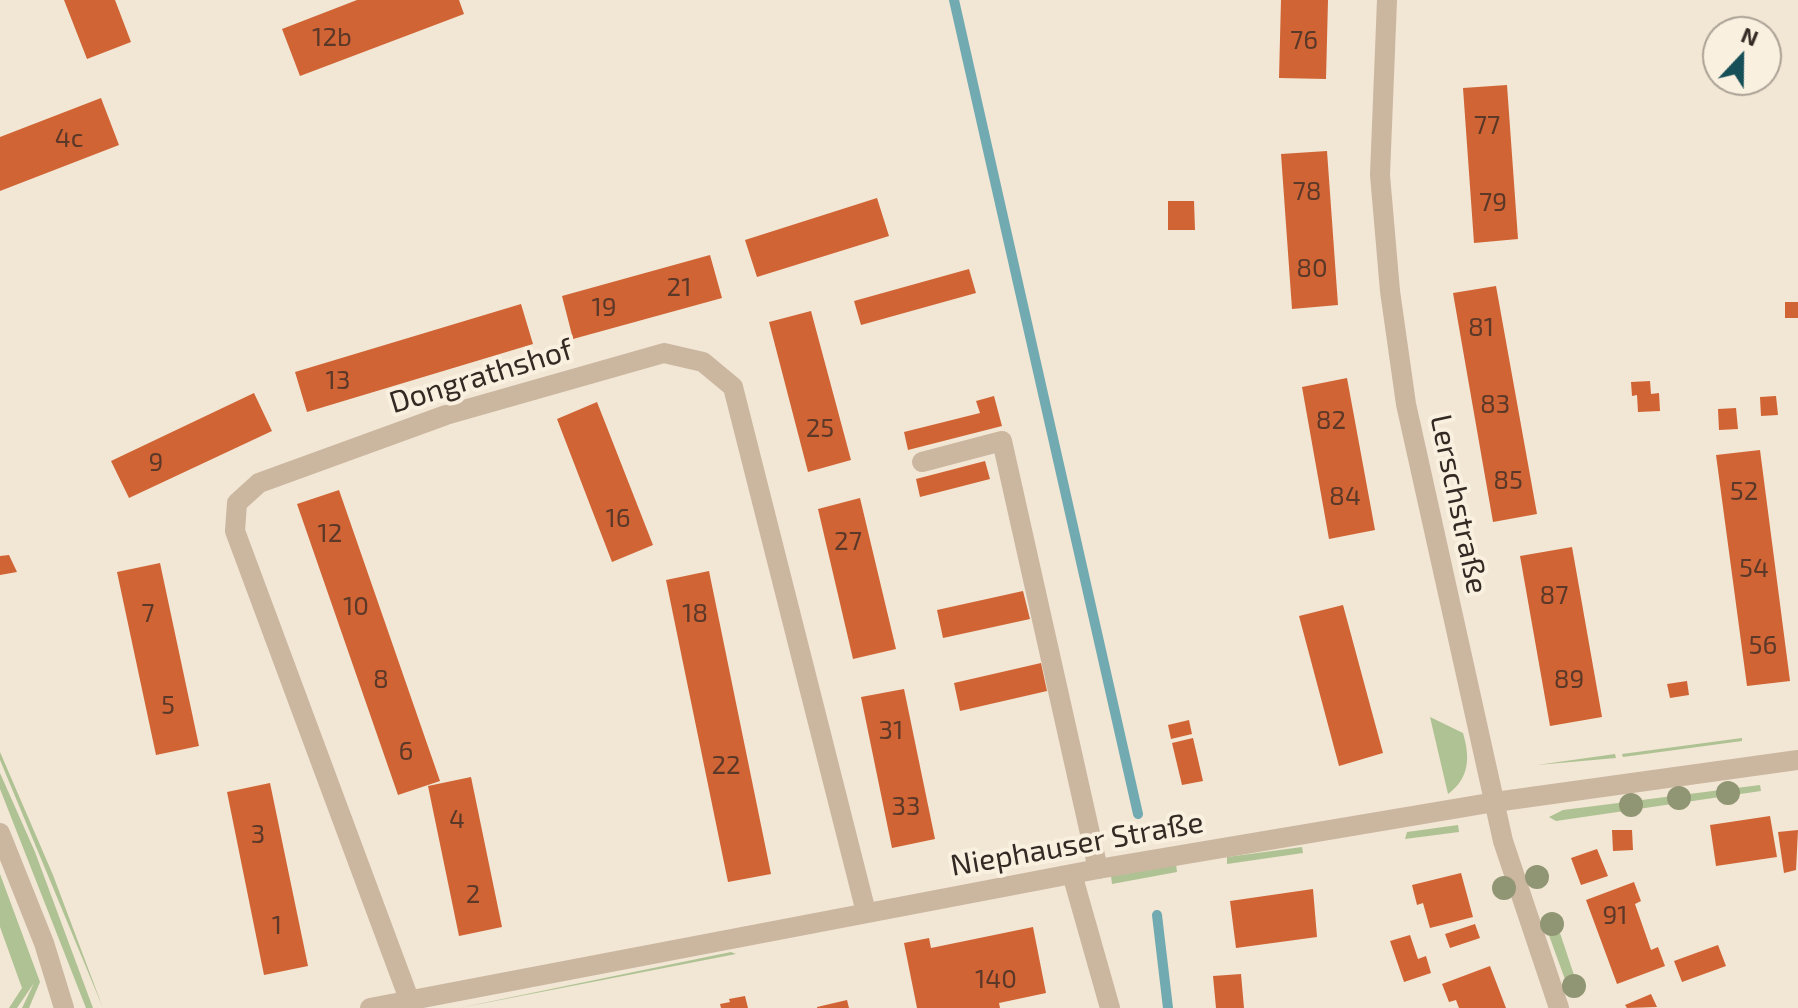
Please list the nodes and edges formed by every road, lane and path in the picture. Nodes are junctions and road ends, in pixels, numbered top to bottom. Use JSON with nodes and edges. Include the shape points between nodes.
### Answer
{"nodes":[{"id":1,"x":1387,"y":0,"type":"edge"},
{"id":2,"x":922,"y":462,"type":"dead end"},
{"id":3,"x":1798,"y":760,"type":"edge"},
{"id":4,"x":1495,"y":802,"type":"junction"},
{"id":5,"x":0,"y":833,"type":"edge"},
{"id":6,"x":1098,"y":869,"type":"junction"},
{"id":7,"x":1072,"y":874,"type":"junction"},
{"id":8,"x":866,"y":912,"type":"junction"},
{"id":9,"x":409,"y":999,"type":"junction"},
{"id":10,"x":64,"y":1008,"type":"edge"},
{"id":11,"x":370,"y":1008,"type":"edge"},
{"id":12,"x":1110,"y":1008,"type":"edge"},
{"id":13,"x":1559,"y":1008,"type":"edge"}],
"edges":[{"from":1,"to":4,"type":"street","name":"Lerschstraße","via":[[1380,175],[1390,291],[1406,404]]},
{"from":2,"to":6,"type":"street","via":[[1002,441]]},
{"from":3,"to":4,"type":"street","name":"Niephauser Straße"},
{"from":4,"to":6,"type":"street","name":"Niephauser Straße"},
{"from":4,"to":13,"type":"street","name":"Lerschstraße"},
{"from":5,"to":10,"type":"street"},
{"from":6,"to":7,"type":"street","name":"Niephauser Straße"},
{"from":7,"to":8,"type":"street","name":"Niephauser Straße"},
{"from":7,"to":12,"type":"street"},
{"from":8,"to":9,"type":"street","name":"Niephauser Straße"},
{"from":8,"to":9,"type":"street","name":"Dongrathshof","via":[[733,387],[703,362],[664,353],[446,415],[259,483],[237,503],[235,531]]},
{"from":9,"to":11,"type":"street","name":"Niephauser Straße"}]}
